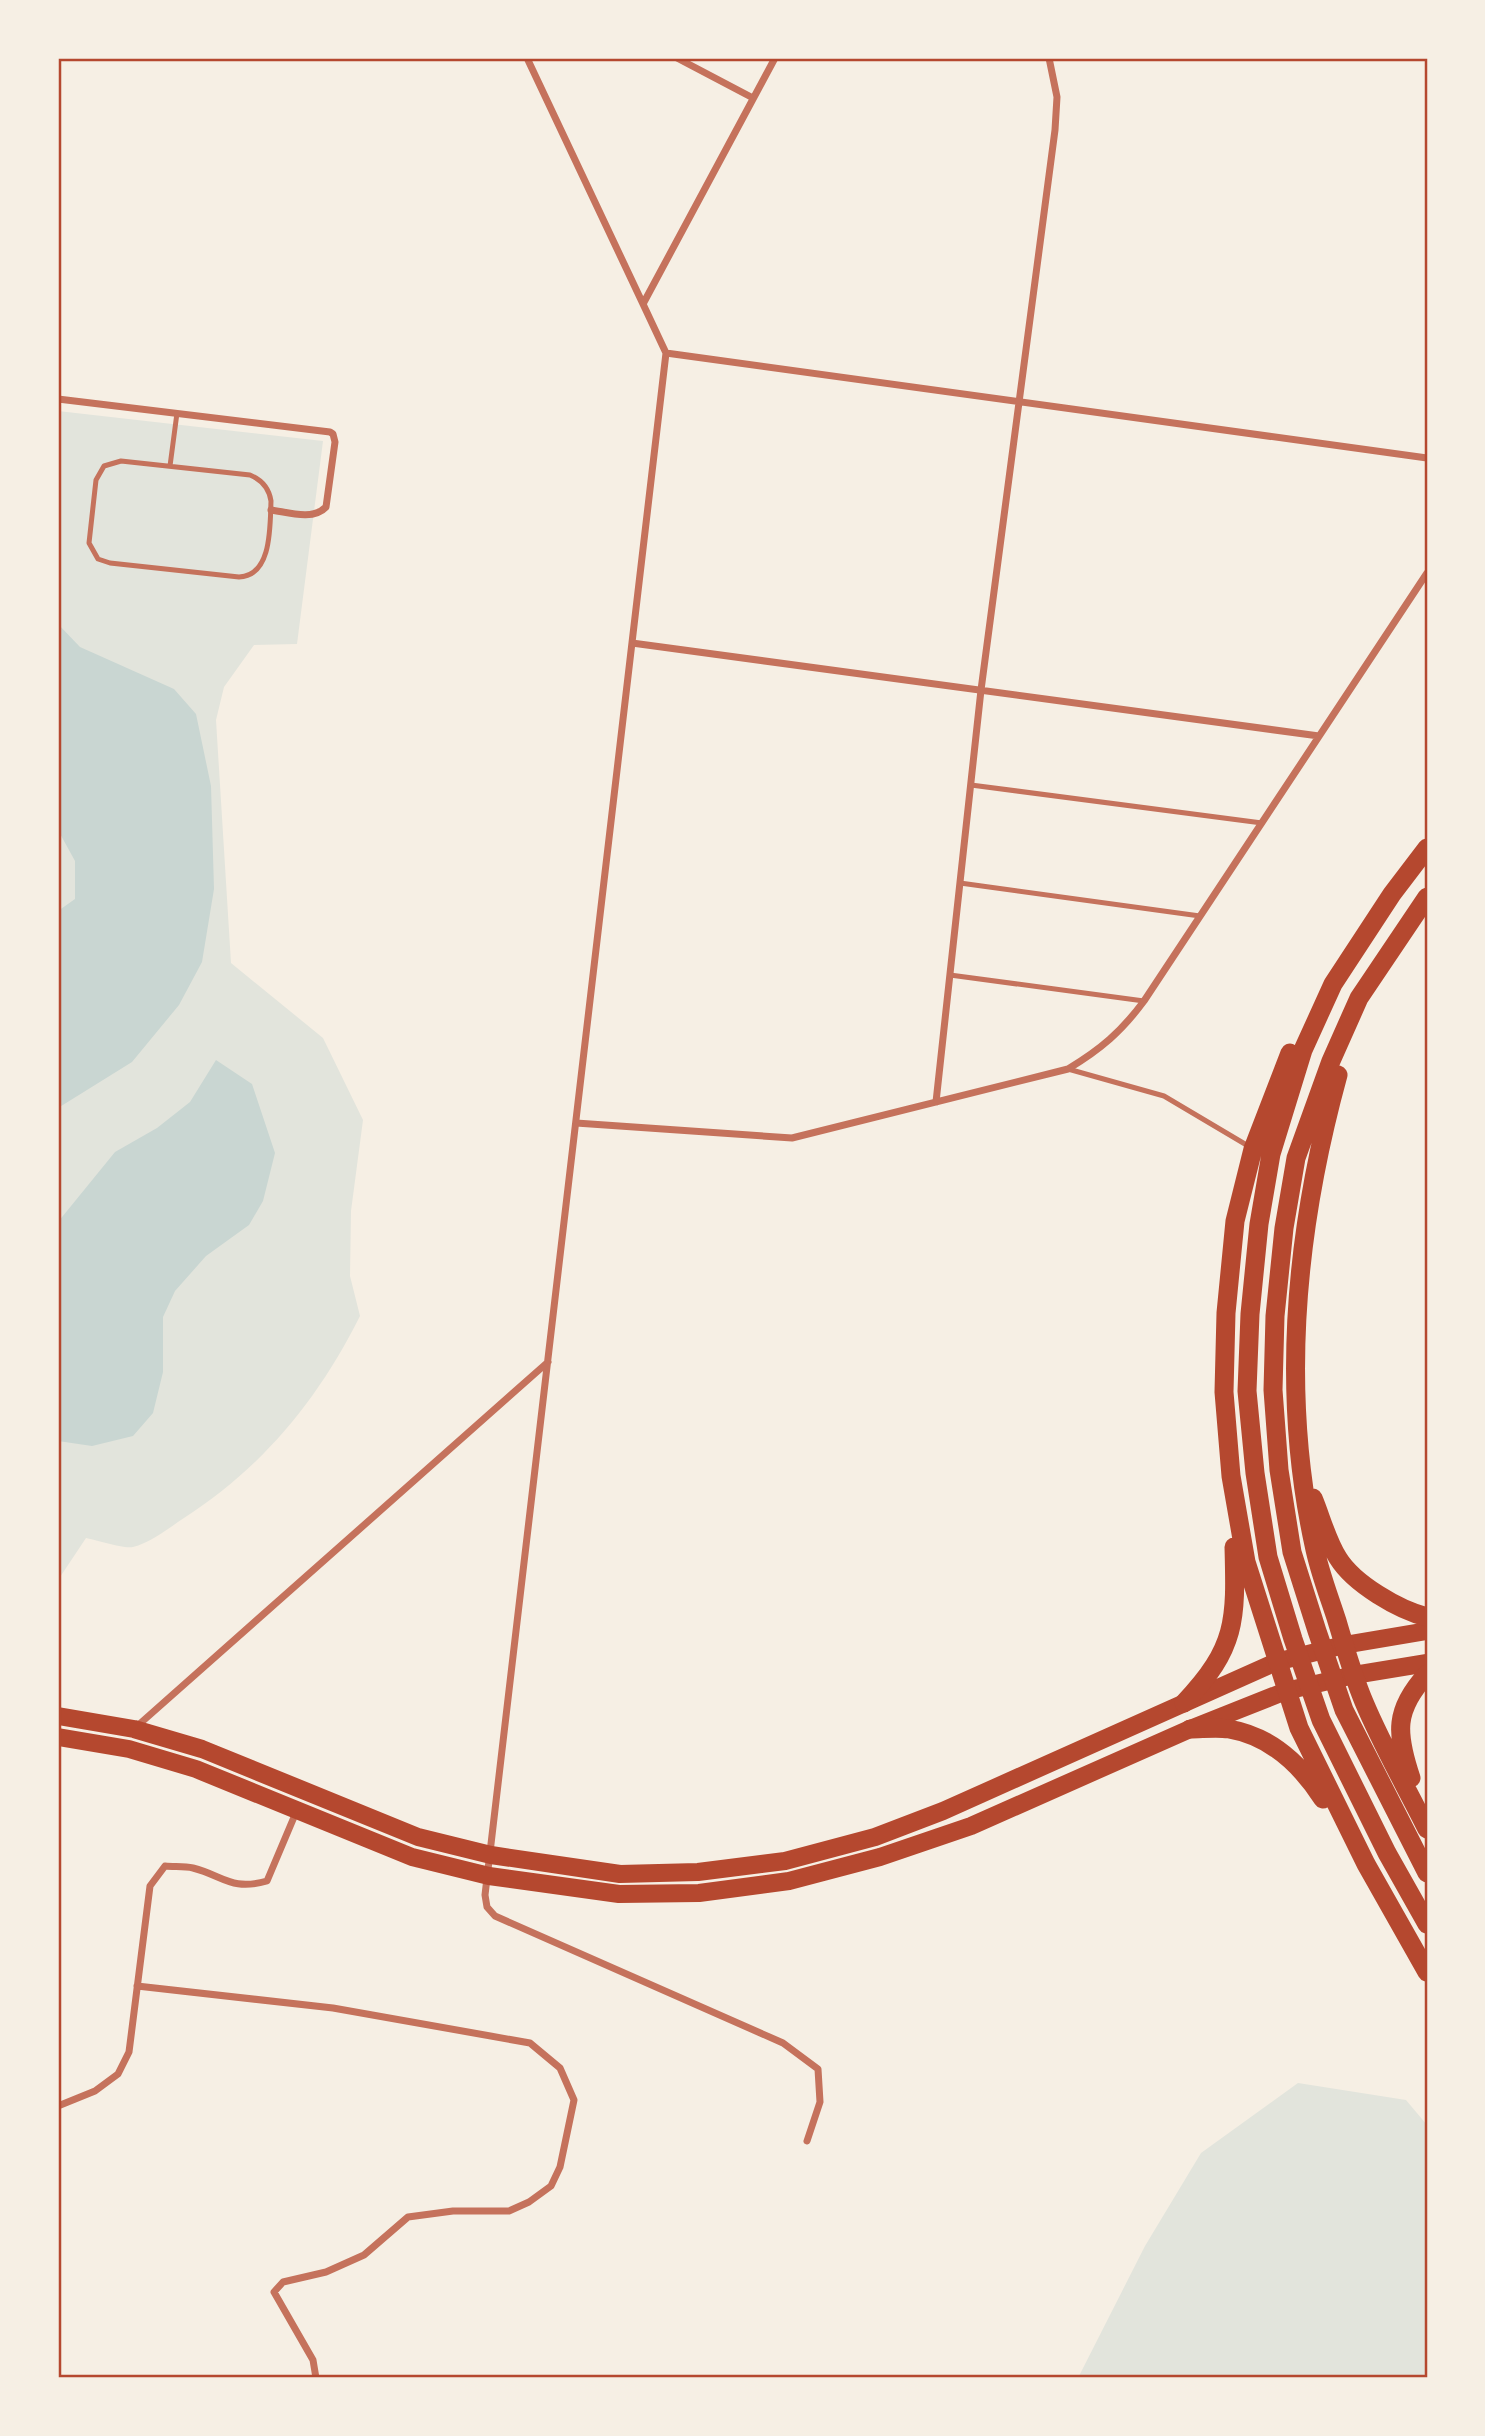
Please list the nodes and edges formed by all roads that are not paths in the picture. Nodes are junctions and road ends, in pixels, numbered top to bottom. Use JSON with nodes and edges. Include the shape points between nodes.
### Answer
{"nodes":[{"id":1,"x":527,"y":58,"type":"edge"},
{"id":2,"x":677,"y":58,"type":"edge"},
{"id":3,"x":775,"y":58,"type":"edge"},
{"id":4,"x":1049,"y":58,"type":"edge"},
{"id":5,"x":753,"y":99,"type":"junction"},
{"id":6,"x":643,"y":304,"type":"junction"},
{"id":7,"x":666,"y":352,"type":"junction"},
{"id":8,"x":58,"y":398,"type":"edge"},
{"id":9,"x":1019,"y":401,"type":"junction"},
{"id":10,"x":177,"y":413,"type":"junction"},
{"id":11,"x":1427,"y":458,"type":"edge"},
{"id":12,"x":170,"y":466,"type":"junction"},
{"id":13,"x":271,"y":510,"type":"junction"},
{"id":14,"x":1427,"y":573,"type":"edge"},
{"id":15,"x":632,"y":643,"type":"junction"},
{"id":16,"x":981,"y":690,"type":"junction"},
{"id":17,"x":1319,"y":736,"type":"junction"},
{"id":18,"x":971,"y":785,"type":"junction"},
{"id":19,"x":1262,"y":823,"type":"junction"},
{"id":20,"x":1427,"y":848,"type":"edge"},
{"id":21,"x":960,"y":883,"type":"junction"},
{"id":22,"x":1427,"y":897,"type":"edge"},
{"id":23,"x":1200,"y":916,"type":"junction"},
{"id":24,"x":950,"y":975,"type":"junction"},
{"id":25,"x":1359,"y":998,"type":"junction"},
{"id":26,"x":1144,"y":1001,"type":"junction"},
{"id":27,"x":1068,"y":1069,"type":"junction"},
{"id":28,"x":936,"y":1102,"type":"junction"},
{"id":29,"x":576,"y":1123,"type":"junction"},
{"id":30,"x":1262,"y":1151,"type":"junction"},
{"id":31,"x":548,"y":1361,"type":"junction"},
{"id":32,"x":1301,"y":1467,"type":"junction"},
{"id":33,"x":1231,"y":1476,"type":"junction"},
{"id":34,"x":1427,"y":1617,"type":"edge"},
{"id":35,"x":1427,"y":1631,"type":"edge"},
{"id":36,"x":1344,"y":1645,"type":"junction"},
{"id":37,"x":1276,"y":1661,"type":"junction"},
{"id":38,"x":1427,"y":1663,"type":"edge"},
{"id":39,"x":1427,"y":1674,"type":"edge"},
{"id":40,"x":1354,"y":1675,"type":"junction"},
{"id":41,"x":1286,"y":1691,"type":"junction"},
{"id":42,"x":1184,"y":1703,"type":"junction"},
{"id":43,"x":58,"y":1716,"type":"edge"},
{"id":44,"x":134,"y":1729,"type":"junction"},
{"id":45,"x":1190,"y":1729,"type":"junction"},
{"id":46,"x":58,"y":1737,"type":"edge"},
{"id":47,"x":297,"y":1810,"type":"junction"},
{"id":48,"x":1427,"y":1829,"type":"edge"},
{"id":49,"x":491,"y":1855,"type":"junction"},
{"id":50,"x":1366,"y":1864,"type":"junction"},
{"id":51,"x":1427,"y":1873,"type":"edge"},
{"id":52,"x":489,"y":1876,"type":"junction"},
{"id":53,"x":1427,"y":1924,"type":"edge"},
{"id":54,"x":1427,"y":1972,"type":"edge"},
{"id":55,"x":137,"y":1986,"type":"junction"},
{"id":56,"x":58,"y":2106,"type":"edge"},
{"id":57,"x":807,"y":2141,"type":"dead end"},
{"id":58,"x":316,"y":2378,"type":"edge"}],
"edges":[{"from":1,"to":6,"type":"street"},
{"from":2,"to":5,"type":"street"},
{"from":3,"to":5,"type":"street"},
{"from":4,"to":9,"type":"street","via":[[1057,114]]},
{"from":5,"to":6,"type":"street"},
{"from":6,"to":7,"type":"street"},
{"from":7,"to":9,"type":"street"},
{"from":7,"to":15,"type":"street"},
{"from":8,"to":10,"type":"street"},
{"from":9,"to":11,"type":"street"},
{"from":9,"to":16,"type":"street"},
{"from":10,"to":12,"type":"lane"},
{"from":10,"to":13,"type":"street","via":[[333,434],[322,512]]},
{"from":12,"to":13,"type":"lane","via":[[256,478],[270,494]]},
{"from":12,"to":13,"type":"lane","via":[[121,461],[101,470],[89,543],[98,559],[245,577],[256,573],[263,563]]},
{"from":14,"to":17,"type":"street"},
{"from":15,"to":16,"type":"street"},
{"from":15,"to":29,"type":"street"},
{"from":16,"to":17,"type":"street"},
{"from":16,"to":18,"type":"street"},
{"from":17,"to":19,"type":"street"},
{"from":18,"to":19,"type":"lane"},
{"from":18,"to":21,"type":"street"},
{"from":19,"to":23,"type":"street"},
{"from":20,"to":30,"type":"highway","via":[[1293,1047]]},
{"from":21,"to":23,"type":"lane"},
{"from":21,"to":24,"type":"street"},
{"from":22,"to":25,"type":"highway"},
{"from":23,"to":26,"type":"street"},
{"from":24,"to":26,"type":"lane"},
{"from":24,"to":28,"type":"street"},
{"from":25,"to":32,"type":"highway","via":[[1333,1091],[1305,1231],[1294,1390]]},
{"from":25,"to":51,"type":"highway","via":[[1296,1158],[1284,1228],[1273,1390],[1279,1470],[1292,1552],[1344,1710]]},
{"from":26,"to":27,"type":"street","via":[[1112,1040]]},
{"from":27,"to":28,"type":"street"},
{"from":27,"to":30,"type":"lane","via":[[1164,1096]]},
{"from":28,"to":29,"type":"street","via":[[792,1138]]},
{"from":29,"to":31,"type":"street"},
{"from":30,"to":33,"type":"highway","via":[[1236,1222],[1226,1313],[1224,1392]]},
{"from":30,"to":53,"type":"highway","via":[[1247,1391],[1268,1557],[1321,1720]]},
{"from":31,"to":44,"type":"street"},
{"from":31,"to":49,"type":"street"},
{"from":32,"to":34,"type":"highway","via":[[1339,1559],[1371,1591]]},
{"from":32,"to":36,"type":"highway","via":[[1314,1547]]},
{"from":33,"to":37,"type":"highway","via":[[1246,1562]]},
{"from":33,"to":42,"type":"highway","via":[[1235,1604],[1229,1638],[1205,1681]]},
{"from":35,"to":36,"type":"main road"},
{"from":36,"to":37,"type":"main road"},
{"from":36,"to":40,"type":"highway"},
{"from":37,"to":41,"type":"highway"},
{"from":37,"to":42,"type":"main road"},
{"from":38,"to":40,"type":"main road"},
{"from":39,"to":48,"type":"highway","via":[[1402,1709],[1401,1731],[1405,1761]]},
{"from":40,"to":41,"type":"main road"},
{"from":40,"to":48,"type":"highway"},
{"from":41,"to":45,"type":"main road"},
{"from":41,"to":50,"type":"highway","via":[[1299,1728]]},
{"from":42,"to":49,"type":"main road","via":[[943,1811],[875,1837],[785,1861],[698,1872],[620,1874]]},
{"from":43,"to":44,"type":"main road"},
{"from":44,"to":49,"type":"main road","via":[[202,1749],[418,1837]]},
{"from":45,"to":50,"type":"highway","via":[[1228,1729],[1263,1740],[1289,1757],[1312,1782]]},
{"from":45,"to":52,"type":"main road","via":[[971,1826],[789,1881],[699,1892],[619,1894]]},
{"from":46,"to":47,"type":"main road","via":[[129,1749],[196,1769]]},
{"from":47,"to":52,"type":"main road","via":[[412,1857]]},
{"from":47,"to":55,"type":"street","via":[[267,1881],[248,1886],[192,1868],[165,1866],[150,1886]]},
{"from":49,"to":52,"type":"street"},
{"from":50,"to":54,"type":"highway"},
{"from":52,"to":57,"type":"street","via":[[485,1895],[495,1916],[783,2043],[818,2069],[820,2102]]},
{"from":55,"to":56,"type":"street","via":[[129,2052],[118,2074],[95,2091]]},
{"from":55,"to":58,"type":"street","via":[[333,2008],[530,2043],[561,2068],[574,2100],[561,2167],[551,2186],[509,2211],[408,2217],[364,2255],[326,2272],[283,2282],[274,2292],[313,2360]]}]}
